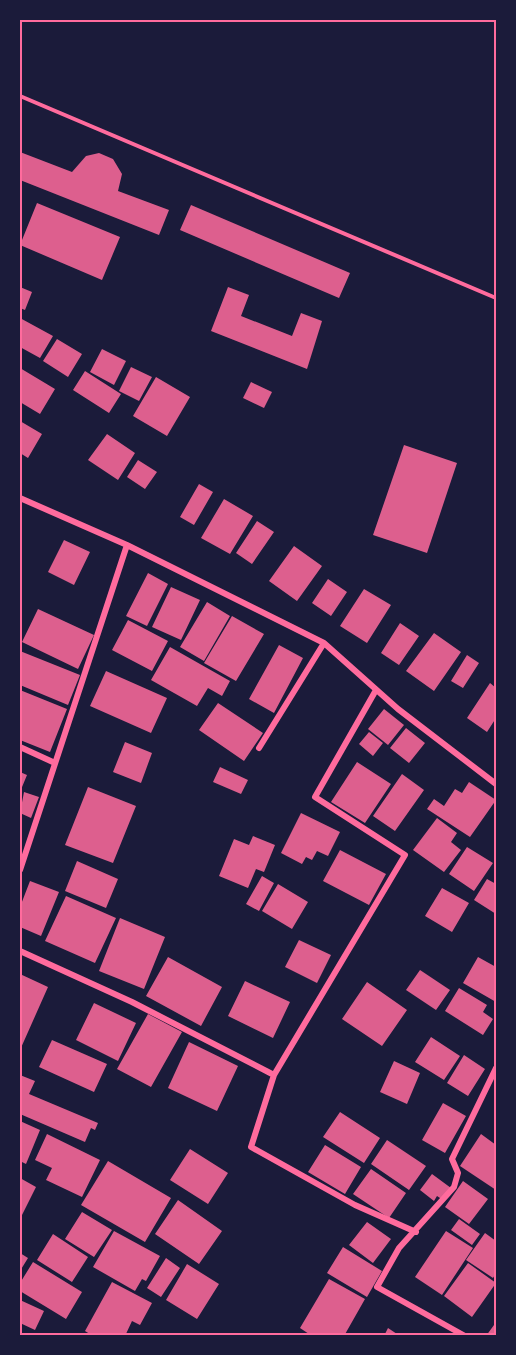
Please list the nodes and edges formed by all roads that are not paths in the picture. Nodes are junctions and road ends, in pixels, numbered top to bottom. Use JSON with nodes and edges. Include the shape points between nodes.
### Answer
{"nodes":[{"id":1,"x":20,"y":498,"type":"edge"},
{"id":2,"x":127,"y":545,"type":"junction"},
{"id":3,"x":324,"y":643,"type":"junction"},
{"id":4,"x":376,"y":690,"type":"junction"},
{"id":5,"x":20,"y":747,"type":"edge"},
{"id":6,"x":259,"y":748,"type":"dead end"},
{"id":7,"x":55,"y":763,"type":"junction"},
{"id":8,"x":496,"y":784,"type":"edge"},
{"id":9,"x":20,"y":870,"type":"edge"},
{"id":10,"x":20,"y":951,"type":"edge"},
{"id":11,"x":496,"y":1068,"type":"edge"},
{"id":12,"x":274,"y":1075,"type":"junction"},
{"id":13,"x":416,"y":1232,"type":"junction"},
{"id":14,"x":465,"y":1335,"type":"edge"}],
"edges":[{"from":1,"to":2,"type":"street"},
{"from":2,"to":3,"type":"street"},
{"from":2,"to":7,"type":"street"},
{"from":3,"to":4,"type":"street"},
{"from":3,"to":6,"type":"street"},
{"from":4,"to":8,"type":"street"},
{"from":4,"to":12,"type":"street","via":[[315,797],[405,855]]},
{"from":5,"to":7,"type":"street"},
{"from":7,"to":9,"type":"street"},
{"from":10,"to":12,"type":"street","via":[[132,1002]]},
{"from":11,"to":13,"type":"street","via":[[453,1159],[458,1173],[454,1187]]},
{"from":12,"to":13,"type":"street","via":[[251,1147],[355,1205]]},
{"from":13,"to":14,"type":"street","via":[[399,1248],[377,1287]]}]}
